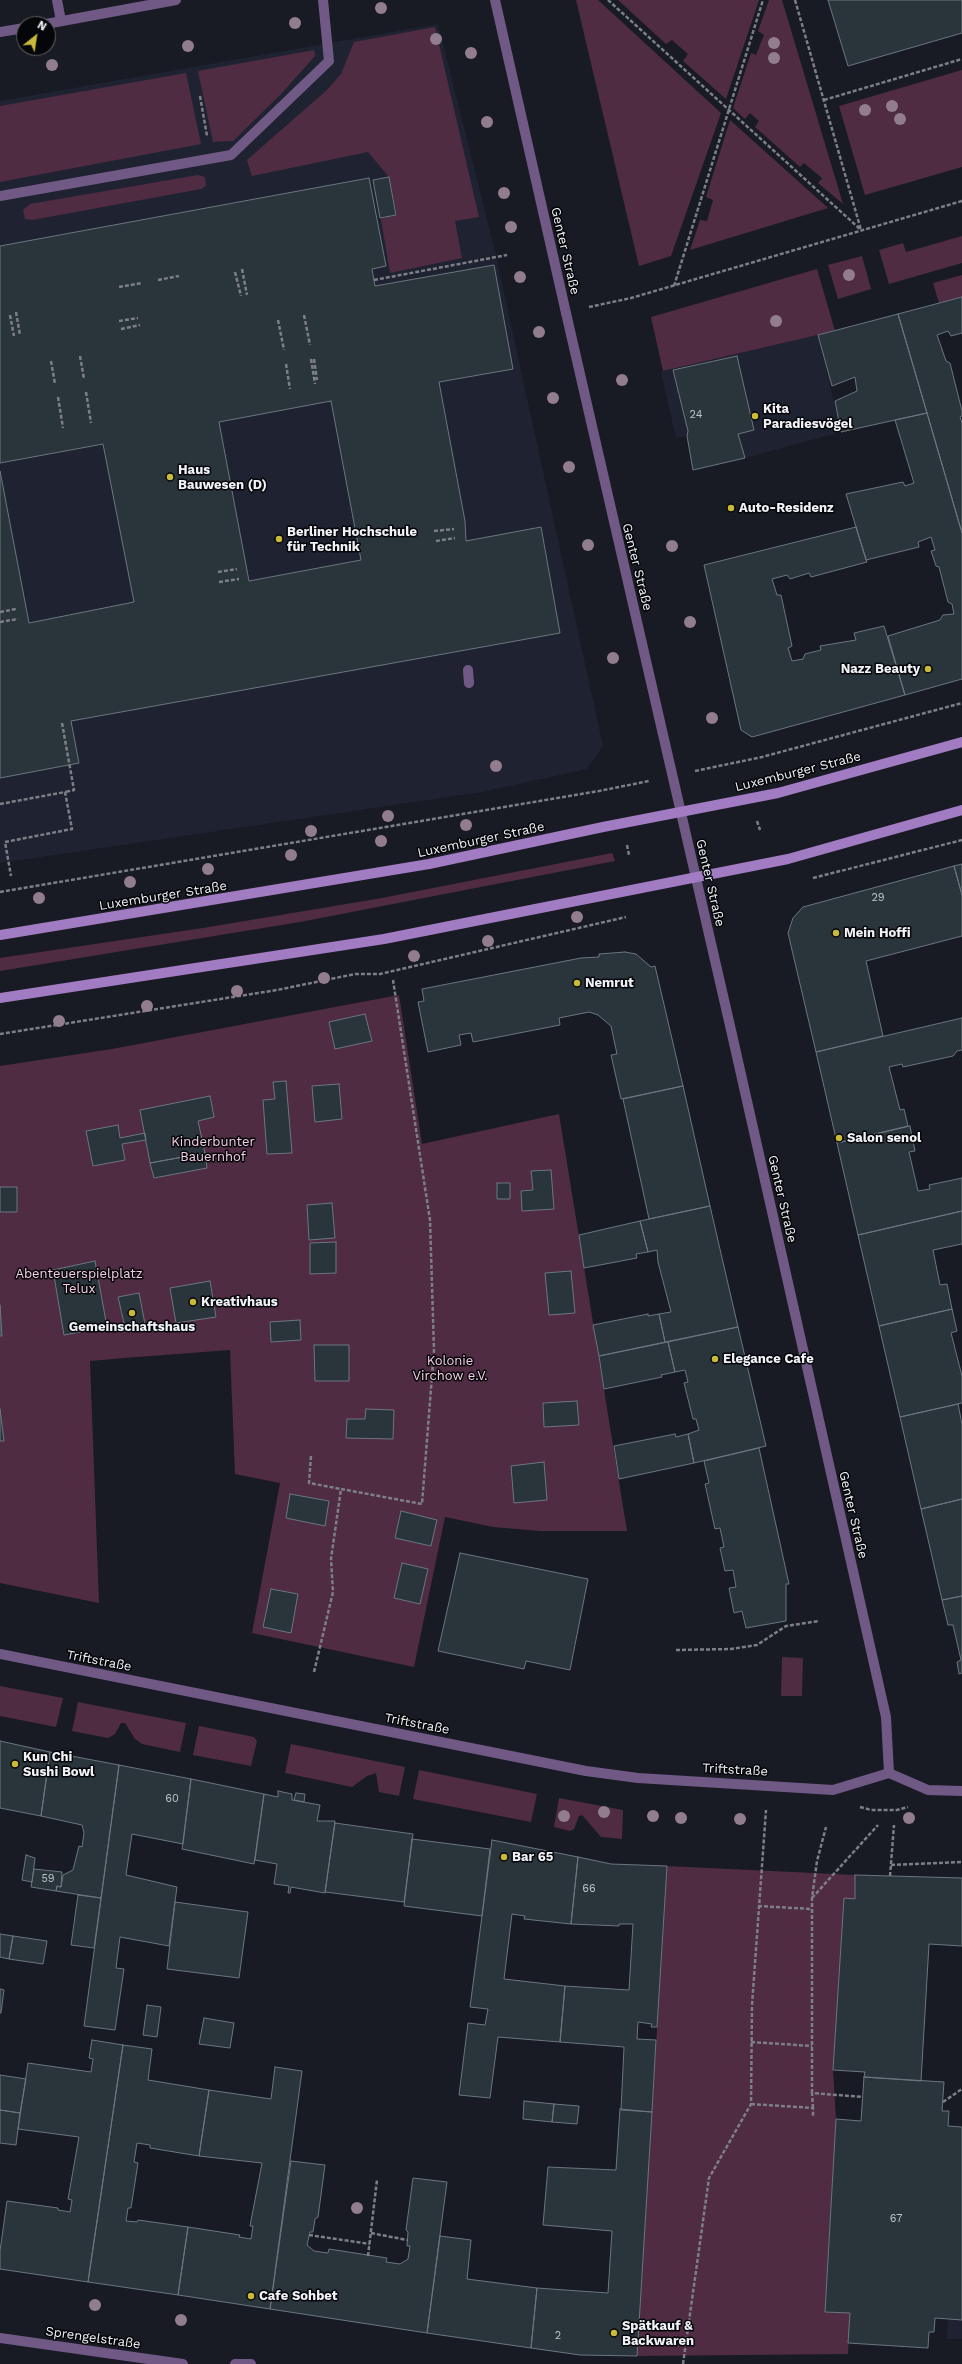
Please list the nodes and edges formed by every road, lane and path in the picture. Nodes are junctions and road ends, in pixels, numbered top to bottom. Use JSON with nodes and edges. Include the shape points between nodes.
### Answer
{"nodes":[{"id":1,"x":57,"y":0,"type":"edge"},
{"id":2,"x":176,"y":0,"type":"edge"},
{"id":3,"x":323,"y":0,"type":"edge"},
{"id":4,"x":495,"y":0,"type":"edge"},
{"id":5,"x":608,"y":0,"type":"edge"},
{"id":6,"x":763,"y":0,"type":"edge"},
{"id":7,"x":795,"y":0,"type":"edge"},
{"id":8,"x":61,"y":21,"type":"junction"},
{"id":9,"x":56,"y":22,"type":"edge"},
{"id":10,"x":16,"y":29,"type":"edge"},
{"id":11,"x":0,"y":32,"type":"edge"},
{"id":12,"x":962,"y":59,"type":"edge"},
{"id":13,"x":200,"y":96,"type":"dead end"},
{"id":14,"x":824,"y":100,"type":"junction"},
{"id":15,"x":728,"y":109,"type":"junction"},
{"id":16,"x":211,"y":158,"type":"junction"},
{"id":17,"x":0,"y":196,"type":"edge"},
{"id":18,"x":962,"y":202,"type":"edge"},
{"id":19,"x":862,"y":231,"type":"junction"},
{"id":20,"x":507,"y":255,"type":"dead end"},
{"id":21,"x":242,"y":269,"type":"dead end"},
{"id":22,"x":235,"y":272,"type":"dead end"},
{"id":23,"x":179,"y":276,"type":"dead end"},
{"id":24,"x":158,"y":280,"type":"dead end"},
{"id":25,"x":374,"y":280,"type":"dead end"},
{"id":26,"x":142,"y":283,"type":"dead end"},
{"id":27,"x":674,"y":286,"type":"junction"},
{"id":28,"x":119,"y":287,"type":"dead end"},
{"id":29,"x":247,"y":295,"type":"dead end"},
{"id":30,"x":240,"y":296,"type":"dead end"},
{"id":31,"x":16,"y":312,"type":"dead end"},
{"id":32,"x":566,"y":313,"type":"junction"},
{"id":33,"x":10,"y":315,"type":"dead end"},
{"id":34,"x":304,"y":315,"type":"dead end"},
{"id":35,"x":138,"y":318,"type":"dead end"},
{"id":36,"x":119,"y":321,"type":"dead end"},
{"id":37,"x":140,"y":325,"type":"dead end"},
{"id":38,"x":121,"y":329,"type":"dead end"},
{"id":39,"x":20,"y":335,"type":"dead end"},
{"id":40,"x":14,"y":336,"type":"dead end"},
{"id":41,"x":282,"y":343,"type":"dead end"},
{"id":42,"x":310,"y":345,"type":"dead end"},
{"id":43,"x":284,"y":350,"type":"dead end"},
{"id":44,"x":80,"y":356,"type":"dead end"},
{"id":45,"x":51,"y":361,"type":"dead end"},
{"id":46,"x":84,"y":379,"type":"dead end"},
{"id":47,"x":317,"y":380,"type":"dead end"},
{"id":48,"x":55,"y":384,"type":"dead end"},
{"id":49,"x":290,"y":384,"type":"dead end"},
{"id":50,"x":315,"y":384,"type":"dead end"},
{"id":51,"x":290,"y":389,"type":"dead end"},
{"id":52,"x":86,"y":392,"type":"dead end"},
{"id":53,"x":58,"y":397,"type":"dead end"},
{"id":54,"x":91,"y":423,"type":"dead end"},
{"id":55,"x":63,"y":428,"type":"dead end"},
{"id":56,"x":454,"y":529,"type":"dead end"},
{"id":57,"x":434,"y":532,"type":"dead end"},
{"id":58,"x":455,"y":538,"type":"dead end"},
{"id":59,"x":436,"y":541,"type":"dead end"},
{"id":60,"x":237,"y":569,"type":"dead end"},
{"id":61,"x":218,"y":572,"type":"dead end"},
{"id":62,"x":239,"y":579,"type":"dead end"},
{"id":63,"x":219,"y":582,"type":"dead end"},
{"id":64,"x":16,"y":609,"type":"dead end"},
{"id":65,"x":0,"y":612,"type":"edge"},
{"id":66,"x":18,"y":619,"type":"dead end"},
{"id":67,"x":0,"y":622,"type":"edge"},
{"id":68,"x":468,"y":670,"type":"dead end"},
{"id":69,"x":470,"y":683,"type":"dead end"},
{"id":70,"x":962,"y":703,"type":"edge"},
{"id":71,"x":62,"y":723,"type":"dead end"},
{"id":72,"x":962,"y":742,"type":"edge"},
{"id":73,"x":762,"y":757,"type":"dead end"},
{"id":74,"x":599,"y":791,"type":"dead end"},
{"id":75,"x":65,"y":792,"type":"junction"},
{"id":76,"x":0,"y":804,"type":"edge"},
{"id":77,"x":962,"y":810,"type":"edge"},
{"id":78,"x":680,"y":811,"type":"junction"},
{"id":79,"x":757,"y":819,"type":"dead end"},
{"id":80,"x":760,"y":830,"type":"dead end"},
{"id":81,"x":962,"y":840,"type":"edge"},
{"id":82,"x":626,"y":843,"type":"dead end"},
{"id":83,"x":629,"y":855,"type":"dead end"},
{"id":84,"x":11,"y":876,"type":"dead end"},
{"id":85,"x":695,"y":877,"type":"junction"},
{"id":86,"x":805,"y":879,"type":"dead end"},
{"id":87,"x":0,"y":892,"type":"edge"},
{"id":88,"x":627,"y":917,"type":"dead end"},
{"id":89,"x":0,"y":935,"type":"edge"},
{"id":90,"x":393,"y":980,"type":"dead end"},
{"id":91,"x":0,"y":998,"type":"edge"},
{"id":92,"x":0,"y":1034,"type":"edge"},
{"id":93,"x":310,"y":1456,"type":"dead end"},
{"id":94,"x":342,"y":1488,"type":"junction"},
{"id":95,"x":819,"y":1621,"type":"dead end"},
{"id":96,"x":676,"y":1650,"type":"dead end"},
{"id":97,"x":0,"y":1654,"type":"edge"},
{"id":98,"x":314,"y":1672,"type":"dead end"},
{"id":99,"x":889,"y":1773,"type":"junction"},
{"id":100,"x":768,"y":1785,"type":"junction"},
{"id":101,"x":833,"y":1790,"type":"junction"},
{"id":102,"x":928,"y":1790,"type":"junction"},
{"id":103,"x":962,"y":1791,"type":"edge"},
{"id":104,"x":878,"y":1825,"type":"dead end"},
{"id":105,"x":894,"y":1825,"type":"dead end"},
{"id":106,"x":826,"y":1827,"type":"dead end"},
{"id":107,"x":962,"y":1862,"type":"edge"},
{"id":108,"x":891,"y":1865,"type":"junction"},
{"id":109,"x":890,"y":1876,"type":"dead end"},
{"id":110,"x":812,"y":1898,"type":"junction"},
{"id":111,"x":758,"y":1906,"type":"junction"},
{"id":112,"x":812,"y":1909,"type":"junction"},
{"id":113,"x":751,"y":2042,"type":"junction"},
{"id":114,"x":812,"y":2046,"type":"junction"},
{"id":115,"x":962,"y":2090,"type":"edge"},
{"id":116,"x":812,"y":2093,"type":"junction"},
{"id":117,"x":863,"y":2097,"type":"dead end"},
{"id":118,"x":943,"y":2102,"type":"dead end"},
{"id":119,"x":751,"y":2104,"type":"junction"},
{"id":120,"x":813,"y":2108,"type":"junction"},
{"id":121,"x":813,"y":2117,"type":"dead end"},
{"id":122,"x":377,"y":2180,"type":"dead end"},
{"id":123,"x":371,"y":2233,"type":"junction"},
{"id":124,"x":309,"y":2235,"type":"dead end"},
{"id":125,"x":407,"y":2240,"type":"dead end"},
{"id":126,"x":370,"y":2244,"type":"junction"},
{"id":127,"x":368,"y":2256,"type":"dead end"},
{"id":128,"x":0,"y":2338,"type":"edge"},
{"id":129,"x":183,"y":2364,"type":"edge"},
{"id":130,"x":235,"y":2364,"type":"edge"},
{"id":131,"x":251,"y":2364,"type":"edge"},
{"id":132,"x":683,"y":2364,"type":"edge"}],
"edges":[{"from":1,"to":8,"type":"street"},
{"from":2,"to":8,"type":"street"},
{"from":3,"to":16,"type":"street","via":[[329,60],[231,155]]},
{"from":4,"to":32,"type":"street","name":"Genter Straße"},
{"from":5,"to":15,"type":"path"},
{"from":6,"to":15,"type":"path"},
{"from":7,"to":14,"type":"path"},
{"from":8,"to":9,"type":"street"},
{"from":10,"to":11,"type":"street"},
{"from":12,"to":14,"type":"path"},
{"from":13,"to":16,"type":"path"},
{"from":14,"to":19,"type":"path"},
{"from":15,"to":19,"type":"path"},
{"from":15,"to":27,"type":"path"},
{"from":16,"to":17,"type":"street"},
{"from":18,"to":19,"type":"path"},
{"from":19,"to":27,"type":"path"},
{"from":20,"to":25,"type":"path"},
{"from":21,"to":29,"type":"path"},
{"from":22,"to":30,"type":"path"},
{"from":23,"to":24,"type":"path"},
{"from":26,"to":28,"type":"path"},
{"from":27,"to":32,"type":"path"},
{"from":31,"to":39,"type":"path"},
{"from":32,"to":78,"type":"street","name":"Genter Straße"},
{"from":33,"to":40,"type":"path"},
{"from":34,"to":42,"type":"path"},
{"from":35,"to":36,"type":"path"},
{"from":37,"to":38,"type":"path"},
{"from":41,"to":43,"type":"path","via":[[278,320]]},
{"from":44,"to":46,"type":"path"},
{"from":45,"to":48,"type":"path"},
{"from":47,"to":50,"type":"path","via":[[312,359]]},
{"from":49,"to":51,"type":"path","via":[[286,364]]},
{"from":52,"to":54,"type":"path"},
{"from":53,"to":55,"type":"path"},
{"from":56,"to":57,"type":"path"},
{"from":58,"to":59,"type":"path"},
{"from":60,"to":61,"type":"path"},
{"from":62,"to":63,"type":"path"},
{"from":64,"to":65,"type":"path"},
{"from":66,"to":67,"type":"path"},
{"from":68,"to":69,"type":"street"},
{"from":70,"to":73,"type":"path"},
{"from":71,"to":75,"type":"path","via":[[74,790]]},
{"from":72,"to":78,"type":"main road","name":"Luxemburger Straße","via":[[778,793]]},
{"from":74,"to":87,"type":"path"},
{"from":75,"to":76,"type":"path"},
{"from":75,"to":84,"type":"path","via":[[72,829],[5,842]]},
{"from":77,"to":85,"type":"main road","via":[[788,859]]},
{"from":78,"to":85,"type":"street","name":"Genter Straße"},
{"from":78,"to":89,"type":"main road","name":"Luxemburger Straße","via":[[429,864]]},
{"from":79,"to":80,"type":"path"},
{"from":81,"to":86,"type":"path","via":[[820,878]]},
{"from":82,"to":83,"type":"path"},
{"from":85,"to":91,"type":"main road","via":[[384,939]]},
{"from":85,"to":99,"type":"street","name":"Genter Straße","via":[[886,1717]]},
{"from":88,"to":92,"type":"path","via":[[380,974],[355,974],[269,991]]},
{"from":90,"to":94,"type":"path","via":[[430,1220],[434,1350],[422,1504]]},
{"from":93,"to":94,"type":"path","via":[[309,1483]]},
{"from":94,"to":98,"type":"path","via":[[331,1559],[333,1592]]},
{"from":95,"to":96,"type":"path","via":[[786,1626],[757,1645],[731,1649]]},
{"from":97,"to":100,"type":"street","name":"Triftstraße","via":[[586,1772],[638,1778]]},
{"from":99,"to":101,"type":"street","name":"Triftstraße"},
{"from":99,"to":102,"type":"street"},
{"from":100,"to":101,"type":"street","name":"Triftstraße"},
{"from":100,"to":111,"type":"path"},
{"from":101,"to":102,"type":"path","via":[[849,1804],[871,1810],[897,1810],[912,1806]]},
{"from":102,"to":103,"type":"street"},
{"from":104,"to":110,"type":"path"},
{"from":105,"to":108,"type":"path"},
{"from":106,"to":110,"type":"path","via":[[817,1861]]},
{"from":107,"to":108,"type":"path"},
{"from":108,"to":109,"type":"path"},
{"from":110,"to":112,"type":"path"},
{"from":111,"to":112,"type":"path"},
{"from":111,"to":113,"type":"path"},
{"from":112,"to":114,"type":"path"},
{"from":113,"to":114,"type":"path"},
{"from":113,"to":119,"type":"path"},
{"from":114,"to":116,"type":"path"},
{"from":115,"to":118,"type":"path"},
{"from":116,"to":117,"type":"path"},
{"from":116,"to":120,"type":"path"},
{"from":119,"to":120,"type":"path"},
{"from":119,"to":132,"type":"path","via":[[709,2178]]},
{"from":120,"to":121,"type":"path"},
{"from":122,"to":123,"type":"path"},
{"from":123,"to":125,"type":"path"},
{"from":123,"to":126,"type":"path"},
{"from":124,"to":126,"type":"path"},
{"from":126,"to":127,"type":"path"},
{"from":128,"to":129,"type":"street","name":"Sprengelstraße"},
{"from":130,"to":131,"type":"street"}]}
